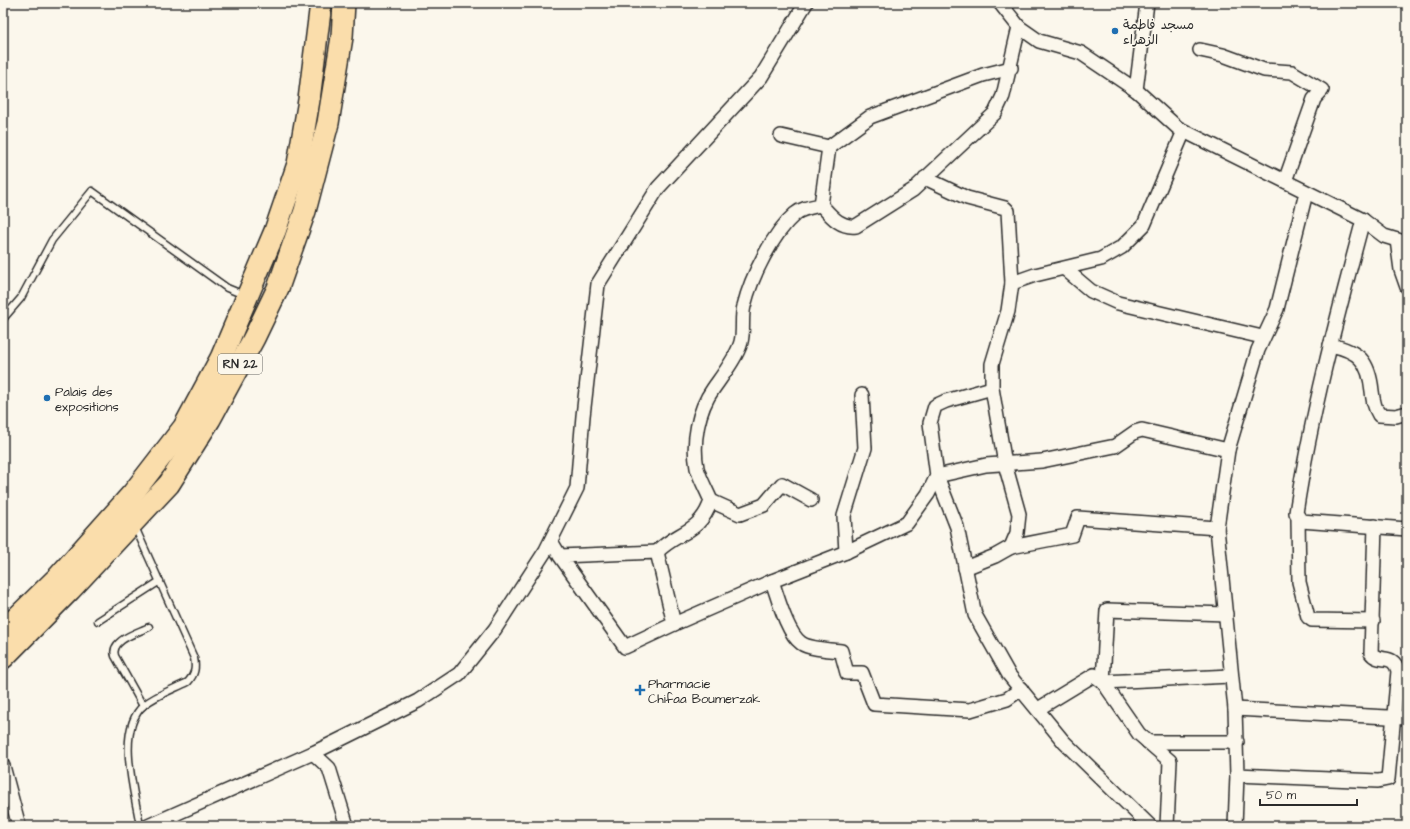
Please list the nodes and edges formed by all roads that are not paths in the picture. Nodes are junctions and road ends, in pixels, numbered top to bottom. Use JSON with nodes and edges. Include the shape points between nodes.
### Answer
{"nodes":[{"id":1,"x":321,"y":3,"type":"edge"},
{"id":2,"x":344,"y":3,"type":"edge"},
{"id":3,"x":806,"y":3,"type":"edge"},
{"id":4,"x":1000,"y":3,"type":"edge"},
{"id":5,"x":1147,"y":3,"type":"edge"},
{"id":6,"x":1019,"y":27,"type":"junction"},
{"id":7,"x":1200,"y":50,"type":"dead end"},
{"id":8,"x":1010,"y":68,"type":"junction"},
{"id":9,"x":1136,"y":90,"type":"junction"},
{"id":10,"x":1184,"y":131,"type":"junction"},
{"id":11,"x":781,"y":136,"type":"dead end"},
{"id":12,"x":829,"y":147,"type":"junction"},
{"id":13,"x":925,"y":178,"type":"junction"},
{"id":14,"x":1285,"y":181,"type":"junction"},
{"id":15,"x":1306,"y":193,"type":"junction"},
{"id":16,"x":821,"y":205,"type":"junction"},
{"id":17,"x":1363,"y":220,"type":"junction"},
{"id":18,"x":1402,"y":242,"type":"edge"},
{"id":19,"x":1065,"y":269,"type":"junction"},
{"id":20,"x":1012,"y":283,"type":"junction"},
{"id":21,"x":1407,"y":287,"type":"edge"},
{"id":22,"x":249,"y":297,"type":"junction"},
{"id":23,"x":3,"y":319,"type":"edge"},
{"id":24,"x":1262,"y":337,"type":"junction"},
{"id":25,"x":1330,"y":345,"type":"junction"},
{"id":26,"x":992,"y":388,"type":"junction"},
{"id":27,"x":862,"y":395,"type":"dead end"},
{"id":28,"x":1407,"y":413,"type":"edge"},
{"id":29,"x":1228,"y":450,"type":"junction"},
{"id":30,"x":1005,"y":464,"type":"junction"},
{"id":31,"x":937,"y":476,"type":"junction"},
{"id":32,"x":811,"y":500,"type":"dead end"},
{"id":33,"x":711,"y":501,"type":"junction"},
{"id":34,"x":1298,"y":519,"type":"junction"},
{"id":35,"x":133,"y":522,"type":"junction"},
{"id":36,"x":1375,"y":526,"type":"junction"},
{"id":37,"x":1217,"y":528,"type":"junction"},
{"id":38,"x":1407,"y":529,"type":"edge"},
{"id":39,"x":551,"y":541,"type":"junction"},
{"id":40,"x":1011,"y":547,"type":"junction"},
{"id":41,"x":657,"y":552,"type":"junction"},
{"id":42,"x":846,"y":552,"type":"junction"},
{"id":43,"x":560,"y":556,"type":"junction"},
{"id":44,"x":965,"y":568,"type":"junction"},
{"id":45,"x":160,"y":581,"type":"junction"},
{"id":46,"x":772,"y":581,"type":"junction"},
{"id":47,"x":1226,"y":614,"type":"junction"},
{"id":48,"x":98,"y":621,"type":"dead end"},
{"id":49,"x":1373,"y":621,"type":"junction"},
{"id":50,"x":674,"y":624,"type":"junction"},
{"id":51,"x":149,"y":626,"type":"dead end"},
{"id":52,"x":3,"y":631,"type":"edge"},
{"id":53,"x":3,"y":658,"type":"edge"},
{"id":54,"x":1231,"y":676,"type":"junction"},
{"id":55,"x":1103,"y":682,"type":"junction"},
{"id":56,"x":1021,"y":689,"type":"junction"},
{"id":57,"x":143,"y":706,"type":"junction"},
{"id":58,"x":1038,"y":709,"type":"junction"},
{"id":59,"x":1235,"y":709,"type":"junction"},
{"id":60,"x":1401,"y":717,"type":"edge"},
{"id":61,"x":1148,"y":742,"type":"junction"},
{"id":62,"x":1237,"y":742,"type":"junction"},
{"id":63,"x":313,"y":753,"type":"junction"},
{"id":64,"x":3,"y":766,"type":"edge"},
{"id":65,"x":1237,"y":776,"type":"junction"},
{"id":66,"x":20,"y":826,"type":"edge"},
{"id":67,"x":140,"y":826,"type":"edge"},
{"id":68,"x":148,"y":826,"type":"edge"},
{"id":69,"x":347,"y":826,"type":"edge"},
{"id":70,"x":1150,"y":826,"type":"edge"},
{"id":71,"x":1166,"y":826,"type":"edge"},
{"id":72,"x":1235,"y":826,"type":"edge"}],
"edges":[{"from":1,"to":22,"type":"highway","number":"RN 22","via":[[298,164]]},
{"from":2,"to":35,"type":"highway","number":"RN 22","via":[[342,37],[328,123],[304,211],[278,288],[210,419],[173,478]]},
{"from":3,"to":39,"type":"street","via":[[761,77],[658,188],[598,284],[577,488]]},
{"from":4,"to":6,"type":"street"},
{"from":5,"to":9,"type":"street"},
{"from":6,"to":8,"type":"street"},
{"from":6,"to":9,"type":"street","via":[[1039,40],[1081,53]]},
{"from":7,"to":14,"type":"street","via":[[1223,55],[1264,70],[1292,72],[1322,90],[1314,99]]},
{"from":8,"to":12,"type":"street","via":[[870,117]]},
{"from":8,"to":13,"type":"street","via":[[1003,96],[995,113]]},
{"from":9,"to":10,"type":"street"},
{"from":10,"to":14,"type":"street"},
{"from":10,"to":19,"type":"street","via":[[1144,225],[1122,246],[1101,260]]},
{"from":11,"to":12,"type":"street"},
{"from":12,"to":16,"type":"street"},
{"from":13,"to":16,"type":"street","via":[[913,190],[856,226],[842,225]]},
{"from":13,"to":20,"type":"street","via":[[967,198],[1008,211]]},
{"from":14,"to":15,"type":"street"},
{"from":15,"to":17,"type":"street"},
{"from":15,"to":24,"type":"street","via":[[1277,309]]},
{"from":16,"to":33,"type":"street","via":[[795,214],[772,242],[752,278],[743,307],[741,342],[701,412],[696,439],[697,468]]},
{"from":17,"to":18,"type":"street","via":[[1384,236]]},
{"from":17,"to":25,"type":"street"},
{"from":18,"to":21,"type":"street","via":[[1401,270]]},
{"from":19,"to":20,"type":"street"},
{"from":19,"to":24,"type":"street","via":[[1091,292],[1118,303]]},
{"from":20,"to":26,"type":"street","via":[[1008,311],[992,364]]},
{"from":22,"to":23,"type":"lane","via":[[227,288],[92,191],[52,240],[21,298]]},
{"from":22,"to":52,"type":"highway","number":"RN 22","via":[[221,358],[184,427],[128,499],[59,576]]},
{"from":24,"to":29,"type":"street"},
{"from":25,"to":28,"type":"street","via":[[1347,349],[1359,356],[1366,366],[1370,375],[1374,409],[1378,415],[1396,416]]},
{"from":25,"to":34,"type":"street","via":[[1300,484],[1296,514]]},
{"from":26,"to":30,"type":"street"},
{"from":26,"to":31,"type":"street","via":[[935,406],[930,423]]},
{"from":27,"to":42,"type":"street","via":[[865,448],[844,516]]},
{"from":29,"to":30,"type":"street","via":[[1142,430],[1115,446],[1042,461]]},
{"from":29,"to":37,"type":"street"},
{"from":30,"to":31,"type":"street","via":[[986,464]]},
{"from":30,"to":40,"type":"street","via":[[1019,514],[1017,533]]},
{"from":31,"to":42,"type":"street","via":[[928,494],[907,523]]},
{"from":31,"to":44,"type":"street","via":[[957,527]]},
{"from":32,"to":33,"type":"street","via":[[782,484],[764,506],[740,514]]},
{"from":33,"to":41,"type":"street","via":[[706,515],[685,534],[667,542]]},
{"from":34,"to":36,"type":"street"},
{"from":34,"to":49,"type":"street","via":[[1298,582],[1308,617],[1316,620]]},
{"from":35,"to":45,"type":"lane"},
{"from":35,"to":53,"type":"highway","number":"RN 22"},
{"from":36,"to":38,"type":"street"},
{"from":36,"to":49,"type":"street"},
{"from":37,"to":40,"type":"street","via":[[1078,518],[1072,535]]},
{"from":37,"to":47,"type":"street"},
{"from":39,"to":43,"type":"street"},
{"from":39,"to":63,"type":"street","via":[[495,629],[459,674],[418,700]]},
{"from":40,"to":44,"type":"street"},
{"from":41,"to":43,"type":"street"},
{"from":41,"to":50,"type":"street"},
{"from":42,"to":46,"type":"street"},
{"from":43,"to":50,"type":"street","via":[[625,647]]},
{"from":44,"to":56,"type":"street","via":[[975,614],[1009,675]]},
{"from":45,"to":48,"type":"lane"},
{"from":45,"to":57,"type":"lane","via":[[194,658],[195,671],[188,682]]},
{"from":46,"to":50,"type":"street"},
{"from":46,"to":56,"type":"street","via":[[790,630],[801,644],[841,651],[847,673],[862,673],[874,704],[970,710],[1007,699]]},
{"from":47,"to":54,"type":"street"},
{"from":47,"to":55,"type":"street","via":[[1107,610]]},
{"from":49,"to":60,"type":"street","via":[[1372,656],[1396,664]]},
{"from":51,"to":57,"type":"lane","via":[[117,643],[114,650]]},
{"from":54,"to":55,"type":"street"},
{"from":54,"to":59,"type":"street"},
{"from":55,"to":58,"type":"street","via":[[1094,675]]},
{"from":55,"to":61,"type":"street"},
{"from":56,"to":58,"type":"street"},
{"from":57,"to":67,"type":"lane","via":[[134,719],[129,733],[128,749]]},
{"from":58,"to":70,"type":"street","via":[[1064,742]]},
{"from":59,"to":60,"type":"street"},
{"from":59,"to":62,"type":"street"},
{"from":60,"to":65,"type":"street","via":[[1388,779],[1385,781]]},
{"from":61,"to":62,"type":"street"},
{"from":61,"to":71,"type":"street","via":[[1170,761]]},
{"from":62,"to":65,"type":"street"},
{"from":63,"to":68,"type":"street"},
{"from":63,"to":69,"type":"street","via":[[329,768]]},
{"from":64,"to":66,"type":"street"},
{"from":65,"to":72,"type":"street"}]}
